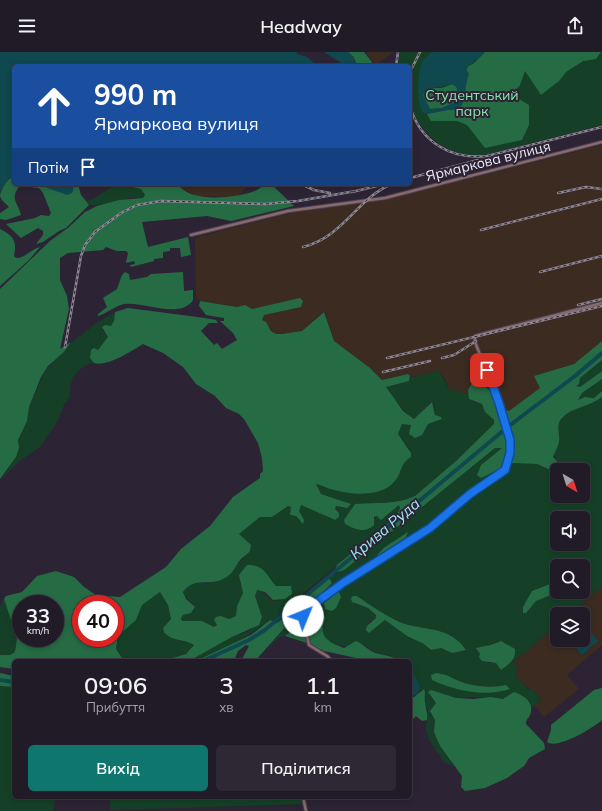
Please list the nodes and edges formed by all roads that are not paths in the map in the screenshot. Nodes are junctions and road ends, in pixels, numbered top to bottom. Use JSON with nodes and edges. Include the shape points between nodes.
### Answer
{"nodes":[{"id":1,"x":602,"y":142,"type":"edge"},
{"id":2,"x":191,"y":235,"type":"dead end"},
{"id":3,"x":602,"y":304,"type":"edge"},
{"id":4,"x":330,"y":659,"type":"edge"},
{"id":5,"x":303,"y":799,"type":"edge"},
{"id":6,"x":306,"y":811,"type":"edge"}],
"edges":[{"from":1,"to":2,"type":"street","name":"Ярмаркова вулиця","via":[[385,198],[288,211]]},
{"from":3,"to":4,"type":"street","via":[[475,336],[510,444],[507,464],[502,473],[470,494],[430,528],[349,579],[304,614],[309,645]]},
{"from":5,"to":6,"type":"street"}]}
